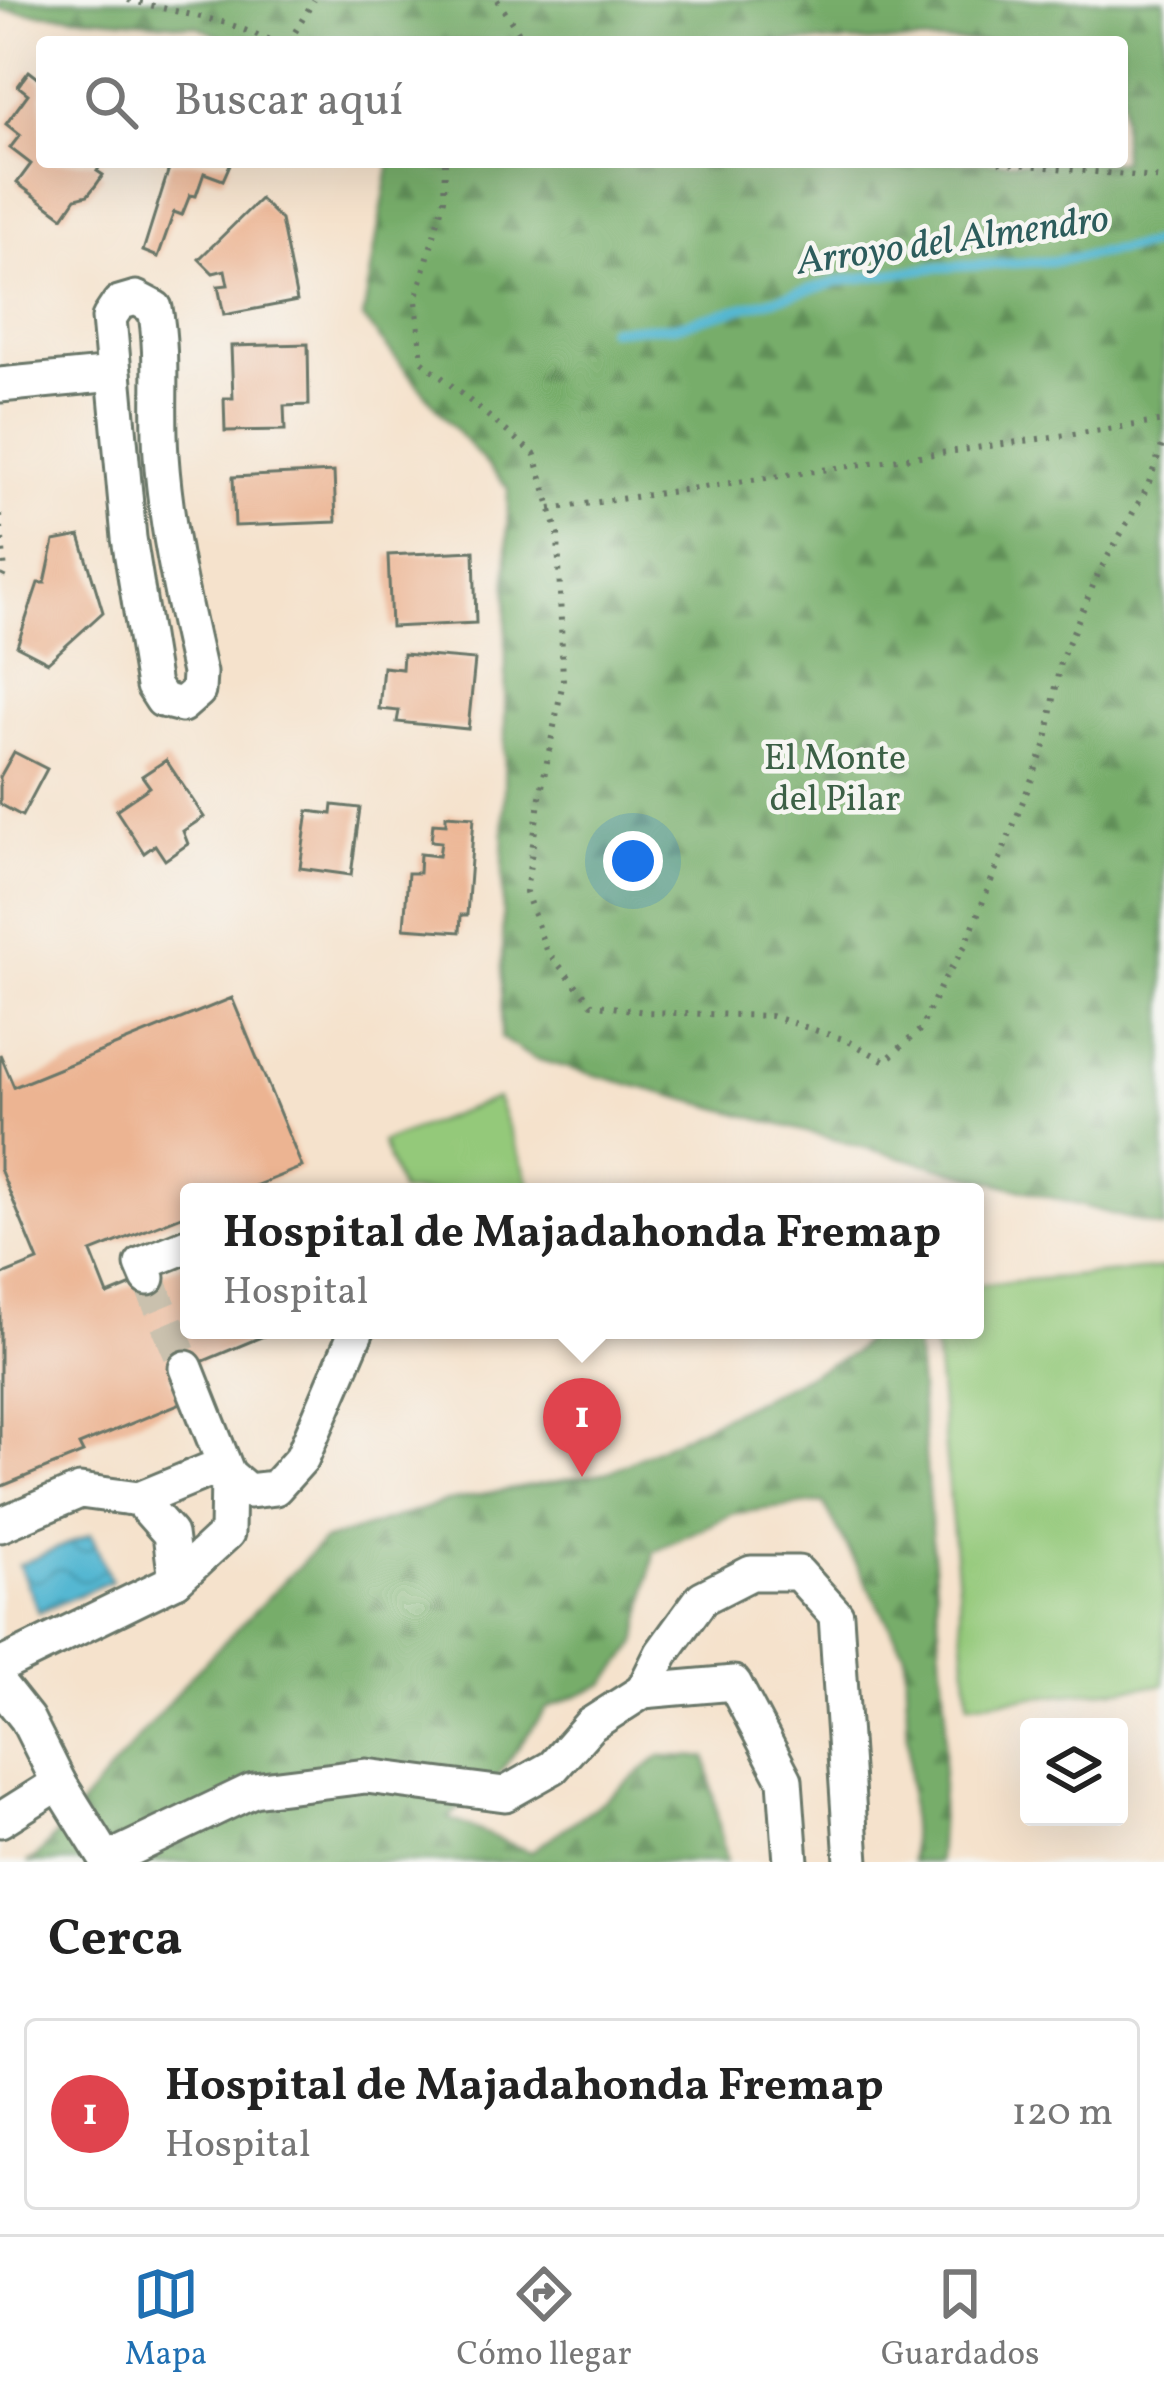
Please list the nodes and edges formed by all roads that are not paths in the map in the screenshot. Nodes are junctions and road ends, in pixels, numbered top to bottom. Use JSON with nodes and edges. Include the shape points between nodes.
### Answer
{"nodes":[{"id":1,"x":114,"y":374,"type":"junction"},
{"id":2,"x":0,"y":385,"type":"edge"},
{"id":3,"x":180,"y":1249,"type":"edge"},
{"id":4,"x":148,"y":1278,"type":"dead end"},
{"id":5,"x":352,"y":1339,"type":"edge"},
{"id":6,"x":186,"y":1368,"type":"tunnel mouth"},
{"id":7,"x":228,"y":1474,"type":"junction"},
{"id":8,"x":139,"y":1499,"type":"junction"},
{"id":9,"x":0,"y":1525,"type":"edge"},
{"id":10,"x":176,"y":1580,"type":"junction"},
{"id":11,"x":0,"y":1666,"type":"edge"},
{"id":12,"x":0,"y":1685,"type":"edge"},
{"id":13,"x":643,"y":1691,"type":"junction"},
{"id":14,"x":59,"y":1783,"type":"junction"},
{"id":15,"x":0,"y":1820,"type":"edge"},
{"id":16,"x":107,"y":1861,"type":"edge"},
{"id":17,"x":791,"y":1862,"type":"edge"},
{"id":18,"x":852,"y":1862,"type":"edge"}],
"edges":[{"from":1,"to":1,"type":"street","via":[[153,686],[162,700],[182,704],[198,691],[199,673],[169,536],[159,329],[154,308],[136,298],[119,302],[110,318]]},
{"from":1,"to":2,"type":"street"},
{"from":3,"to":4,"type":"street","via":[[142,1264]]},
{"from":5,"to":7,"type":"street","via":[[302,1458],[274,1488],[248,1491]]},
{"from":6,"to":7,"type":"street"},
{"from":7,"to":8,"type":"street","via":[[207,1472]]},
{"from":7,"to":10,"type":"street","via":[[227,1533]]},
{"from":8,"to":9,"type":"street","via":[[80,1491]]},
{"from":8,"to":10,"type":"street","via":[[170,1534]]},
{"from":10,"to":11,"type":"street"},
{"from":12,"to":14,"type":"street"},
{"from":13,"to":16,"type":"street","via":[[590,1725],[553,1767],[505,1794],[366,1775],[254,1790]]},
{"from":13,"to":17,"type":"street","via":[[734,1683],[785,1780]]},
{"from":13,"to":18,"type":"street","via":[[702,1598],[751,1573],[798,1573],[836,1615]]},
{"from":14,"to":15,"type":"street"},
{"from":14,"to":16,"type":"street"}]}
